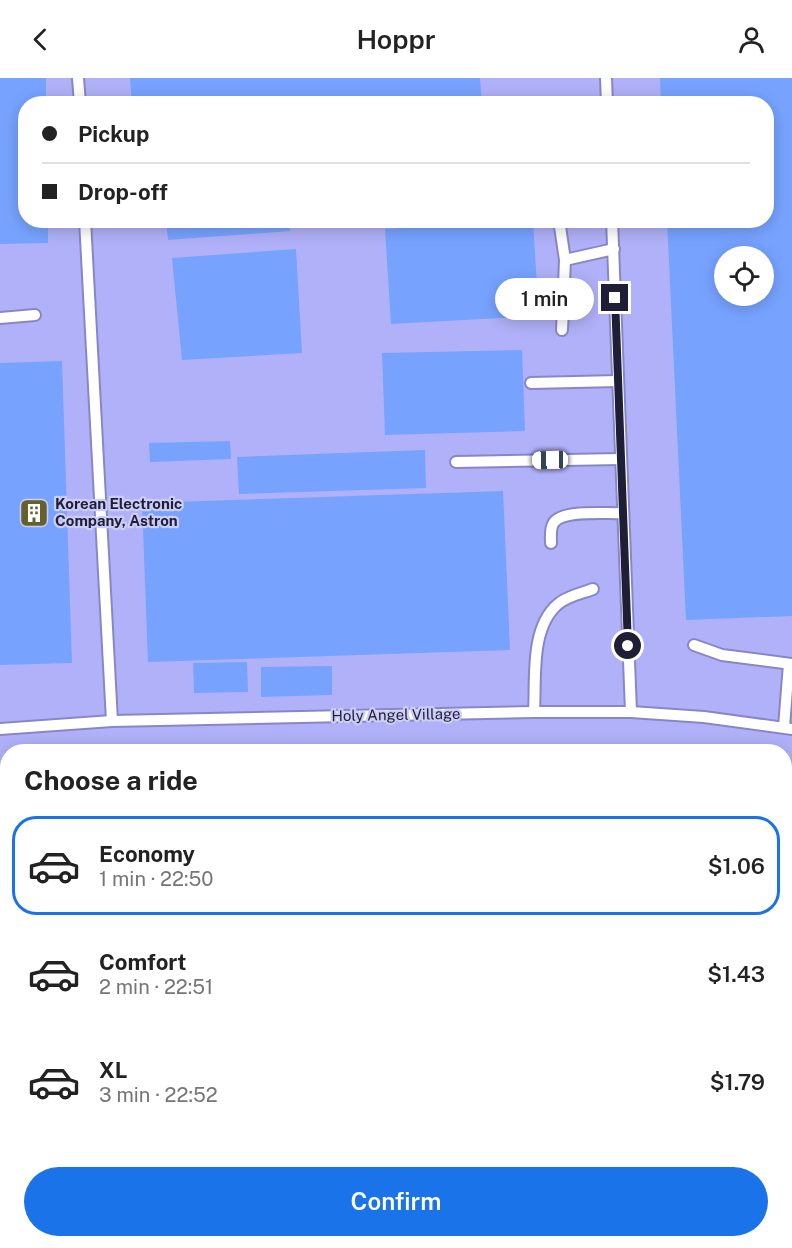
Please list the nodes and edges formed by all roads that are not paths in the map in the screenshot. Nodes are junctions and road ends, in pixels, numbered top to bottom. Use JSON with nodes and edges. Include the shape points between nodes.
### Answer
{"nodes":[{"id":1,"x":78,"y":78,"type":"edge"},
{"id":2,"x":606,"y":78,"type":"edge"},
{"id":3,"x":79,"y":96,"type":"edge"},
{"id":4,"x":607,"y":96,"type":"edge"},
{"id":5,"x":85,"y":228,"type":"edge"},
{"id":6,"x":560,"y":228,"type":"edge"},
{"id":7,"x":613,"y":228,"type":"edge"},
{"id":8,"x":614,"y":249,"type":"junction"},
{"id":9,"x":565,"y":260,"type":"junction"},
{"id":10,"x":35,"y":315,"type":"dead end"},
{"id":11,"x":0,"y":318,"type":"edge"},
{"id":12,"x":562,"y":330,"type":"dead end"},
{"id":13,"x":618,"y":381,"type":"junction"},
{"id":14,"x":531,"y":383,"type":"dead end"},
{"id":15,"x":621,"y":459,"type":"junction"},
{"id":16,"x":456,"y":462,"type":"dead end"},
{"id":17,"x":622,"y":513,"type":"junction"},
{"id":18,"x":550,"y":543,"type":"dead end"},
{"id":19,"x":593,"y":589,"type":"dead end"},
{"id":20,"x":694,"y":645,"type":"dead end"},
{"id":21,"x":790,"y":664,"type":"edge"},
{"id":22,"x":534,"y":711,"type":"junction"},
{"id":23,"x":631,"y":712,"type":"junction"},
{"id":24,"x":112,"y":721,"type":"junction"},
{"id":25,"x":788,"y":728,"type":"edge"},
{"id":26,"x":0,"y":729,"type":"edge"}],
"edges":[{"from":1,"to":3,"type":"lane"},
{"from":2,"to":4,"type":"lane"},
{"from":5,"to":24,"type":"lane"},
{"from":6,"to":9,"type":"lane"},
{"from":7,"to":8,"type":"lane"},
{"from":8,"to":9,"type":"lane"},
{"from":8,"to":13,"type":"lane"},
{"from":9,"to":12,"type":"lane"},
{"from":10,"to":11,"type":"lane"},
{"from":13,"to":14,"type":"lane"},
{"from":13,"to":15,"type":"lane"},
{"from":15,"to":16,"type":"lane"},
{"from":15,"to":17,"type":"lane"},
{"from":17,"to":18,"type":"lane","via":[[566,514],[552,526]]},
{"from":17,"to":23,"type":"lane"},
{"from":19,"to":22,"type":"lane","via":[[559,603],[544,621],[537,645]]},
{"from":20,"to":21,"type":"lane","via":[[722,655]]},
{"from":21,"to":25,"type":"lane"},
{"from":22,"to":23,"type":"lane","name":"Holy Angel Village"},
{"from":22,"to":24,"type":"lane","name":"Holy Angel Village"},
{"from":23,"to":25,"type":"lane","name":"Holy Angel Village"},
{"from":24,"to":26,"type":"lane","name":"Holy Angel Village"}]}
